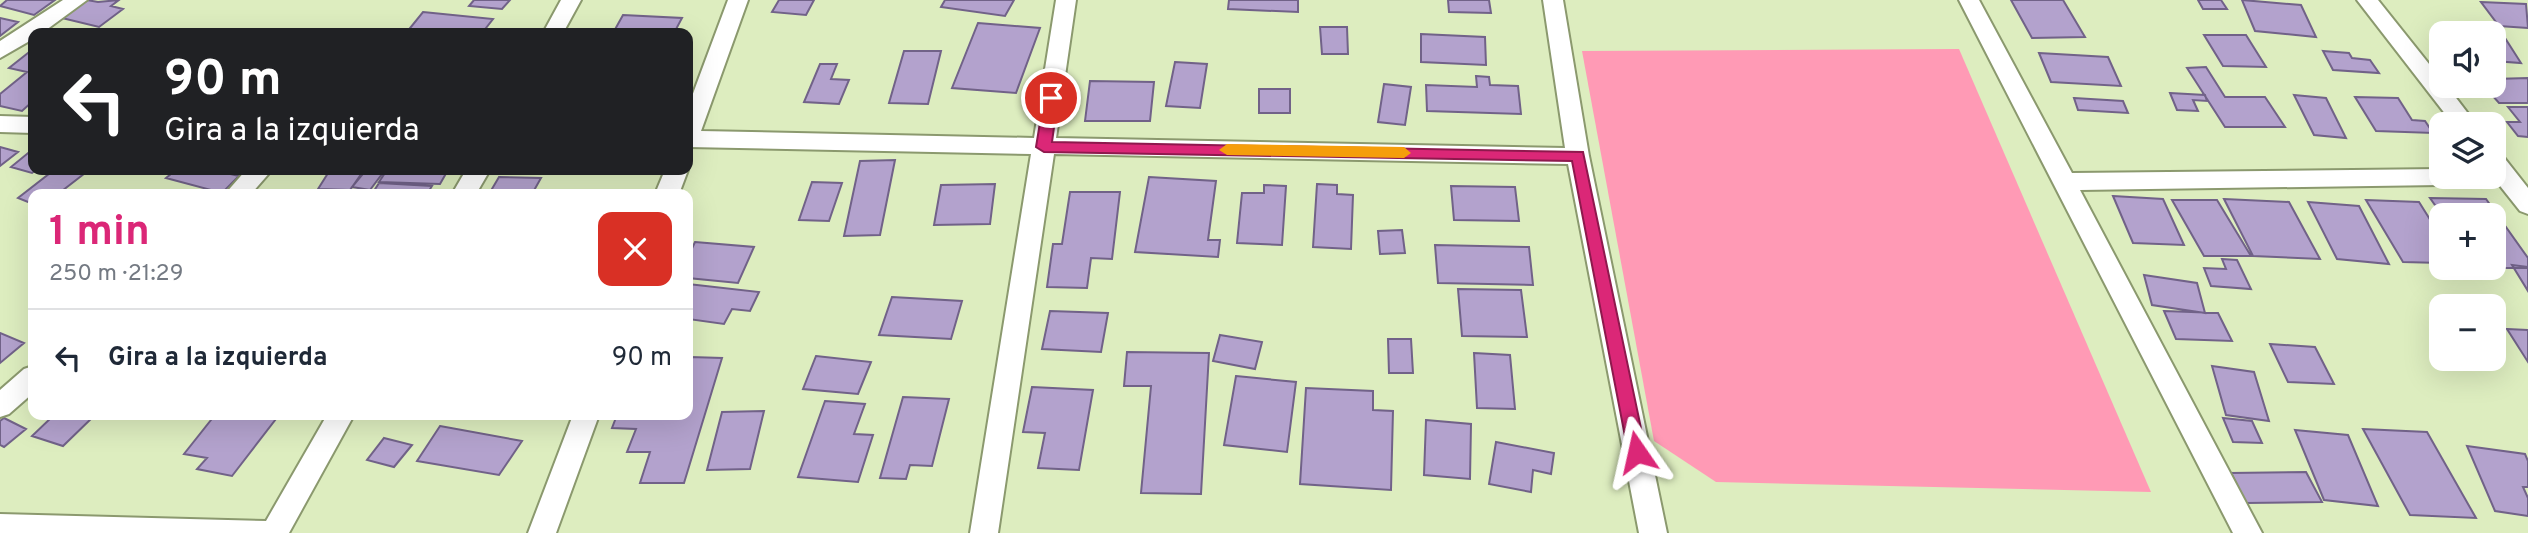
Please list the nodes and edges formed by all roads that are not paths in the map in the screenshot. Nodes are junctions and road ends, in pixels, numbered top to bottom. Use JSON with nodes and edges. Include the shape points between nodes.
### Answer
{"nodes":[{"id":1,"x":76,"y":0,"type":"edge"},
{"id":2,"x":571,"y":0,"type":"edge"},
{"id":3,"x":738,"y":0,"type":"edge"},
{"id":4,"x":1066,"y":0,"type":"edge"},
{"id":5,"x":1553,"y":0,"type":"edge"},
{"id":6,"x":1969,"y":0,"type":"edge"},
{"id":7,"x":2367,"y":0,"type":"edge"},
{"id":8,"x":34,"y":28,"type":"edge"},
{"id":9,"x":556,"y":28,"type":"edge"},
{"id":10,"x":28,"y":32,"type":"edge"},
{"id":11,"x":0,"y":51,"type":"edge"},
{"id":12,"x":2456,"y":112,"type":"edge"},
{"id":13,"x":0,"y":124,"type":"edge"},
{"id":14,"x":693,"y":124,"type":"edge"},
{"id":15,"x":28,"y":125,"type":"edge"},
{"id":16,"x":693,"y":138,"type":"edge"},
{"id":17,"x":1044,"y":147,"type":"junction"},
{"id":18,"x":1578,"y":156,"type":"junction"},
{"id":19,"x":2506,"y":173,"type":"edge"},
{"id":20,"x":255,"y":175,"type":"edge"},
{"id":21,"x":2429,"y":177,"type":"edge"},
{"id":22,"x":2063,"y":182,"type":"junction"},
{"id":23,"x":242,"y":189,"type":"edge"},
{"id":24,"x":2528,"y":205,"type":"edge"},
{"id":25,"x":28,"y":382,"type":"edge"},
{"id":26,"x":0,"y":407,"type":"edge"},
{"id":27,"x":338,"y":420,"type":"edge"},
{"id":28,"x":584,"y":420,"type":"edge"},
{"id":29,"x":0,"y":527,"type":"edge"},
{"id":30,"x":263,"y":533,"type":"edge"},
{"id":31,"x":275,"y":533,"type":"edge"},
{"id":32,"x":542,"y":533,"type":"edge"},
{"id":33,"x":984,"y":533,"type":"edge"},
{"id":34,"x":1653,"y":533,"type":"edge"},
{"id":35,"x":2248,"y":533,"type":"edge"}],
"edges":[{"from":1,"to":8,"type":"street"},
{"from":2,"to":9,"type":"street"},
{"from":3,"to":14,"type":"street"},
{"from":4,"to":17,"type":"street"},
{"from":5,"to":18,"type":"street"},
{"from":6,"to":22,"type":"street"},
{"from":7,"to":12,"type":"street"},
{"from":10,"to":11,"type":"street"},
{"from":13,"to":15,"type":"street"},
{"from":16,"to":17,"type":"street"},
{"from":17,"to":18,"type":"street"},
{"from":17,"to":33,"type":"street"},
{"from":18,"to":34,"type":"street"},
{"from":19,"to":24,"type":"street"},
{"from":20,"to":23,"type":"street"},
{"from":21,"to":22,"type":"street"},
{"from":22,"to":35,"type":"street"},
{"from":25,"to":26,"type":"street"},
{"from":27,"to":31,"type":"street"},
{"from":28,"to":32,"type":"street"},
{"from":29,"to":30,"type":"street"}]}
